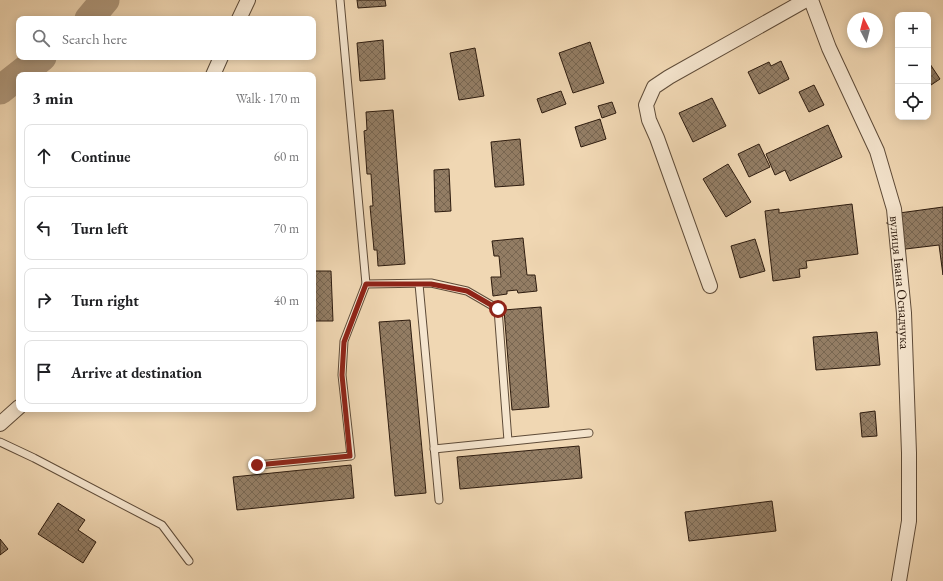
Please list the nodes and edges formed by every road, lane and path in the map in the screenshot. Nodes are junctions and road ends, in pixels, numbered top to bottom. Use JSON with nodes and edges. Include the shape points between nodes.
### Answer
{"nodes":[{"id":1,"x":248,"y":0,"type":"edge"},
{"id":2,"x":340,"y":0,"type":"edge"},
{"id":3,"x":806,"y":0,"type":"edge"},
{"id":4,"x":811,"y":0,"type":"edge"},
{"id":5,"x":240,"y":16,"type":"edge"},
{"id":6,"x":220,"y":60,"type":"edge"},
{"id":7,"x":214,"y":72,"type":"edge"},
{"id":8,"x":366,"y":284,"type":"junction"},
{"id":9,"x":420,"y":284,"type":"junction"},
{"id":10,"x":710,"y":286,"type":"dead end"},
{"id":11,"x":16,"y":410,"type":"edge"},
{"id":12,"x":0,"y":424,"type":"edge"},
{"id":13,"x":589,"y":433,"type":"dead end"},
{"id":14,"x":508,"y":441,"type":"junction"},
{"id":15,"x":0,"y":442,"type":"edge"},
{"id":16,"x":434,"y":449,"type":"junction"},
{"id":17,"x":257,"y":465,"type":"dead end"},
{"id":18,"x":439,"y":500,"type":"dead end"},
{"id":19,"x":189,"y":561,"type":"dead end"},
{"id":20,"x":899,"y":581,"type":"edge"}],
"edges":[{"from":1,"to":5,"type":"street"},
{"from":2,"to":8,"type":"lane"},
{"from":3,"to":10,"type":"street","via":[[669,77],[654,87],[646,105],[649,120]]},
{"from":4,"to":20,"type":"street","name":"вулиця Івана Оснадчука","via":[[829,48],[877,151],[894,209],[904,313],[909,453],[909,521]]},
{"from":6,"to":7,"type":"street"},
{"from":8,"to":9,"type":"lane"},
{"from":8,"to":17,"type":"lane","via":[[344,342],[342,375],[350,456]]},
{"from":9,"to":14,"type":"lane","via":[[467,291],[498,309]]},
{"from":9,"to":16,"type":"lane"},
{"from":11,"to":12,"type":"street"},
{"from":13,"to":14,"type":"lane"},
{"from":14,"to":16,"type":"lane"},
{"from":15,"to":19,"type":"lane","via":[[162,526]]},
{"from":16,"to":18,"type":"lane"}]}
